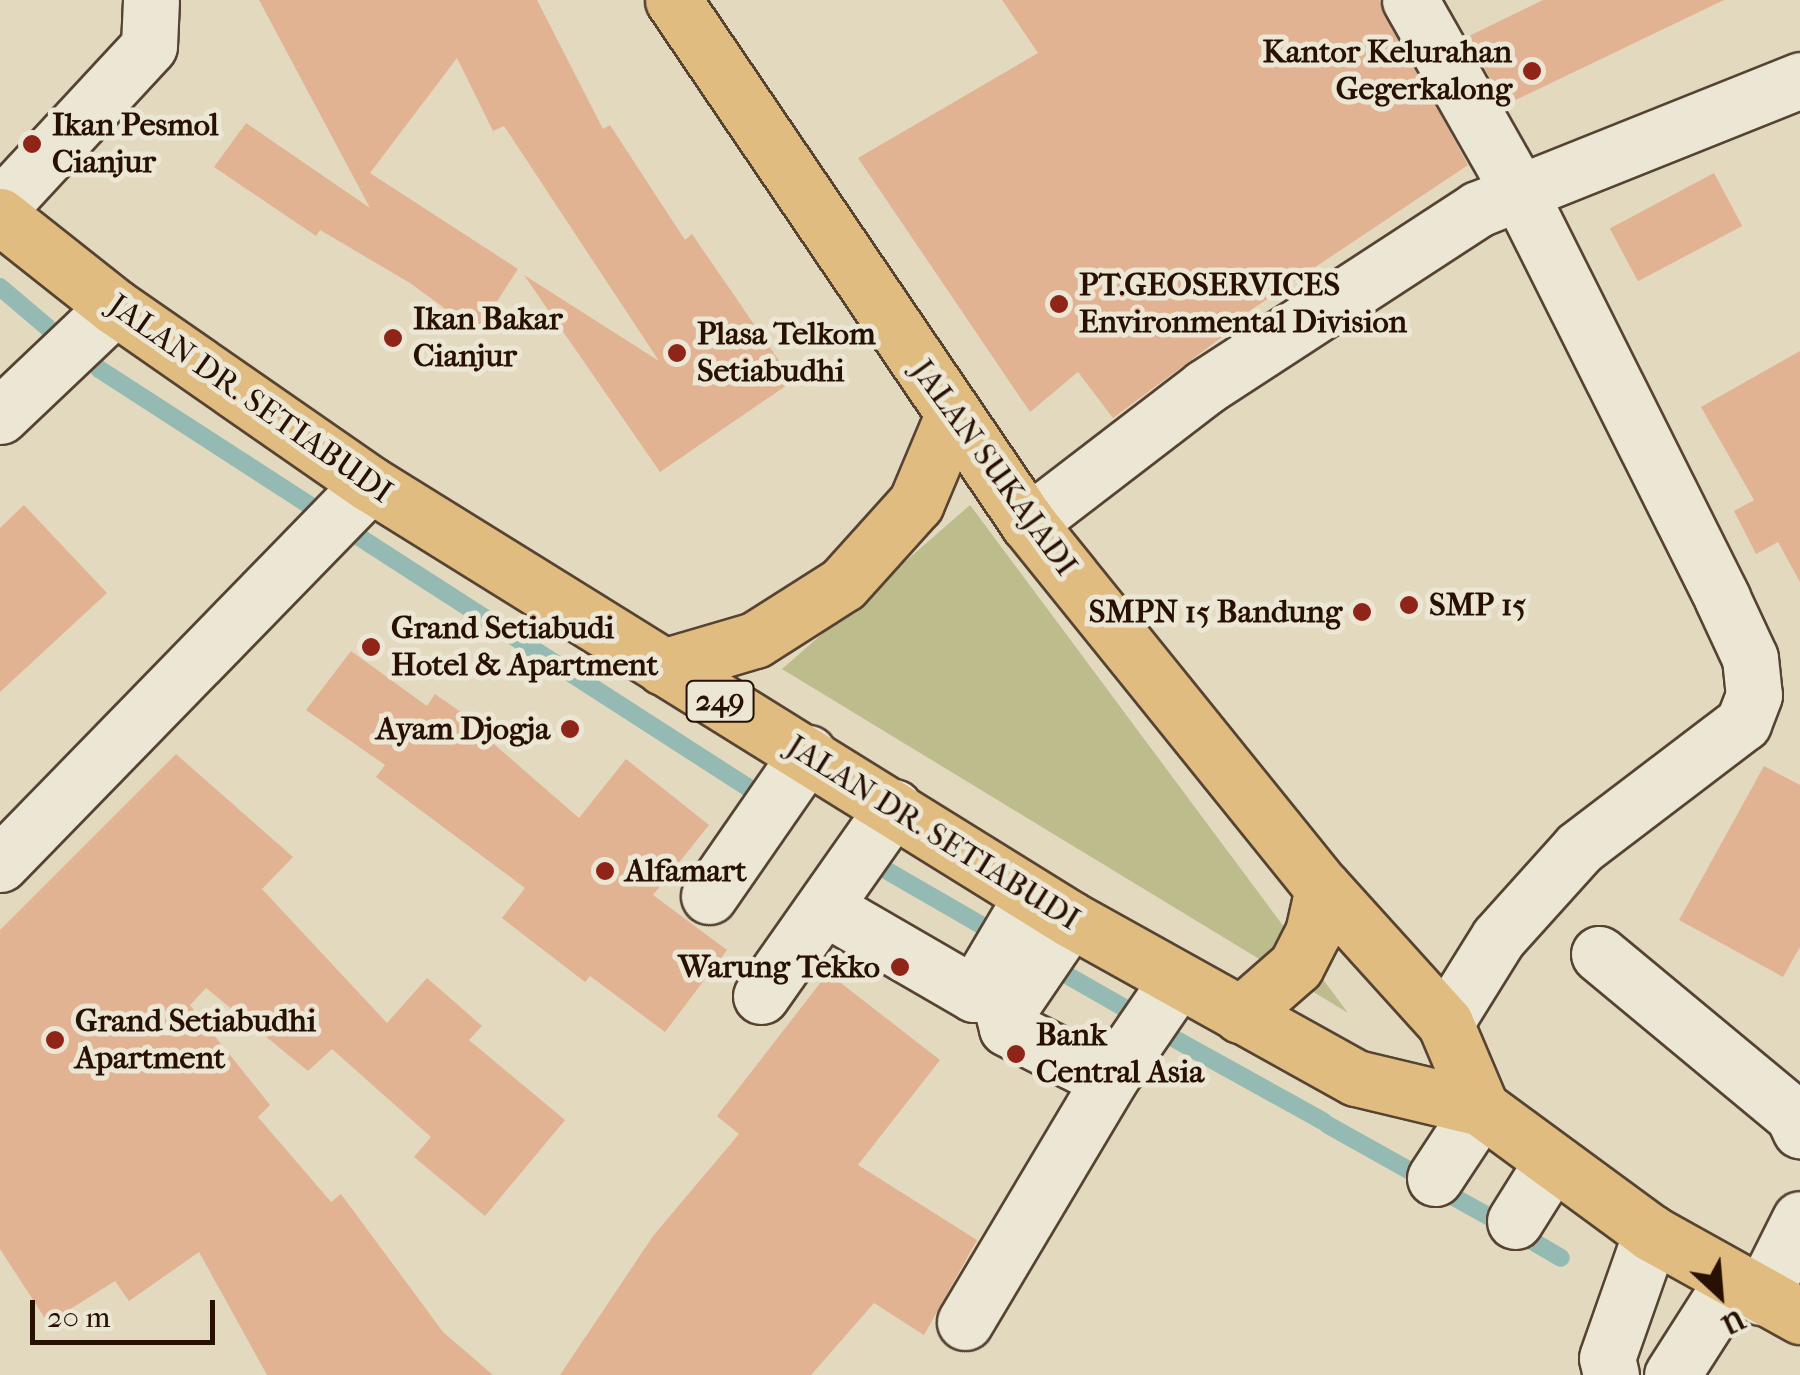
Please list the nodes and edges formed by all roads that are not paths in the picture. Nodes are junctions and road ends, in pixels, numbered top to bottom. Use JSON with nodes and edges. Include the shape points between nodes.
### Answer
{"nodes":[{"id":1,"x":151,"y":0,"type":"edge"},
{"id":2,"x":673,"y":0,"type":"edge"},
{"id":3,"x":1410,"y":0,"type":"edge"},
{"id":4,"x":1800,"y":80,"type":"edge"},
{"id":5,"x":1518,"y":192,"type":"junction"},
{"id":6,"x":0,"y":208,"type":"edge"},
{"id":7,"x":0,"y":216,"type":"edge"},
{"id":8,"x":115,"y":306,"type":"junction"},
{"id":9,"x":953,"y":415,"type":"junction"},
{"id":10,"x":0,"y":416,"type":"edge"},
{"id":11,"x":370,"y":484,"type":"junction"},
{"id":12,"x":1028,"y":523,"type":"junction"},
{"id":13,"x":662,"y":667,"type":"junction"},
{"id":14,"x":808,"y":753,"type":"junction"},
{"id":15,"x":894,"y":807,"type":"junction"},
{"id":16,"x":0,"y":864,"type":"edge"},
{"id":17,"x":1323,"y":888,"type":"junction"},
{"id":18,"x":709,"y":896,"type":"dead end"},
{"id":19,"x":824,"y":907,"type":"junction"},
{"id":20,"x":1051,"y":907,"type":"junction"},
{"id":21,"x":1600,"y":954,"type":"dead end"},
{"id":22,"x":1176,"y":982,"type":"junction"},
{"id":23,"x":761,"y":996,"type":"dead end"},
{"id":24,"x":1240,"y":1015,"type":"junction"},
{"id":25,"x":1445,"y":1023,"type":"junction"},
{"id":26,"x":1109,"y":1080,"type":"junction"},
{"id":27,"x":1481,"y":1108,"type":"junction"},
{"id":28,"x":1800,"y":1130,"type":"edge"},
{"id":29,"x":1552,"y":1162,"type":"junction"},
{"id":30,"x":1434,"y":1178,"type":"dead end"},
{"id":31,"x":1800,"y":1219,"type":"edge"},
{"id":32,"x":1515,"y":1221,"type":"dead end"},
{"id":33,"x":1651,"y":1233,"type":"junction"},
{"id":34,"x":1764,"y":1298,"type":"edge"},
{"id":35,"x":965,"y":1322,"type":"dead end"},
{"id":36,"x":1611,"y":1375,"type":"edge"},
{"id":37,"x":1672,"y":1375,"type":"edge"}],
"edges":[{"from":1,"to":6,"type":"street","via":[[149,46]]},
{"from":2,"to":9,"type":"main road","name":"JALAN SUKAJADI","number":"249"},
{"from":3,"to":5,"type":"street"},
{"from":4,"to":5,"type":"street","via":[[1696,127]]},
{"from":5,"to":12,"type":"street","via":[[1331,299]]},
{"from":5,"to":25,"type":"street","via":[[1750,658],[1754,695],[1744,722],[1580,848],[1498,938]]},
{"from":7,"to":8,"type":"main road","name":"JALAN DR. SETIABUDI","number":"249"},
{"from":8,"to":10,"type":"street"},
{"from":8,"to":11,"type":"main road","name":"JALAN DR. SETIABUDI","number":"249"},
{"from":9,"to":12,"type":"main road","name":"JALAN SUKAJADI","number":"249"},
{"from":9,"to":13,"type":"main road","via":[[916,502],[842,584],[755,640]]},
{"from":11,"to":13,"type":"main road","name":"JALAN DR. SETIABUDI","number":"249"},
{"from":11,"to":16,"type":"street"},
{"from":12,"to":17,"type":"main road","name":"JALAN SUKAJADI","number":"249"},
{"from":13,"to":14,"type":"main road","name":"JALAN DR. SETIABUDI","number":"249"},
{"from":14,"to":15,"type":"main road","name":"JALAN DR. SETIABUDI","number":"249"},
{"from":14,"to":18,"type":"street"},
{"from":15,"to":19,"type":"street"},
{"from":15,"to":20,"type":"main road","name":"JALAN DR. SETIABUDI","number":"249"},
{"from":17,"to":24,"type":"main road","via":[[1313,933],[1296,966]]},
{"from":17,"to":25,"type":"main road","name":"JALAN SUKAJADI","number":"249"},
{"from":19,"to":20,"type":"street","via":[[974,994]]},
{"from":19,"to":23,"type":"street"},
{"from":20,"to":22,"type":"main road","name":"JALAN DR. SETIABUDI","number":"249"},
{"from":20,"to":26,"type":"street","via":[[1004,1016],[1007,1028]]},
{"from":21,"to":28,"type":"street","via":[[1793,1115]]},
{"from":22,"to":24,"type":"main road","name":"JALAN DR. SETIABUDI","number":"249"},
{"from":22,"to":26,"type":"street"},
{"from":24,"to":27,"type":"main road","name":"JALAN DR. SETIABUDI","number":"249","via":[[1356,1078]]},
{"from":25,"to":27,"type":"main road","name":"JALAN SUKAJADI","number":"249"},
{"from":26,"to":35,"type":"street"},
{"from":27,"to":29,"type":"main road","name":"JALAN DR. SETIABUDI","number":"249"},
{"from":27,"to":30,"type":"street"},
{"from":29,"to":32,"type":"street"},
{"from":29,"to":33,"type":"main road","name":"JALAN DR. SETIABUDI","number":"249"},
{"from":31,"to":34,"type":"street"},
{"from":33,"to":34,"type":"main road","name":"JALAN DR. SETIABUDI","number":"249"},
{"from":33,"to":36,"type":"street","via":[[1608,1358]]},
{"from":34,"to":37,"type":"street"}]}
